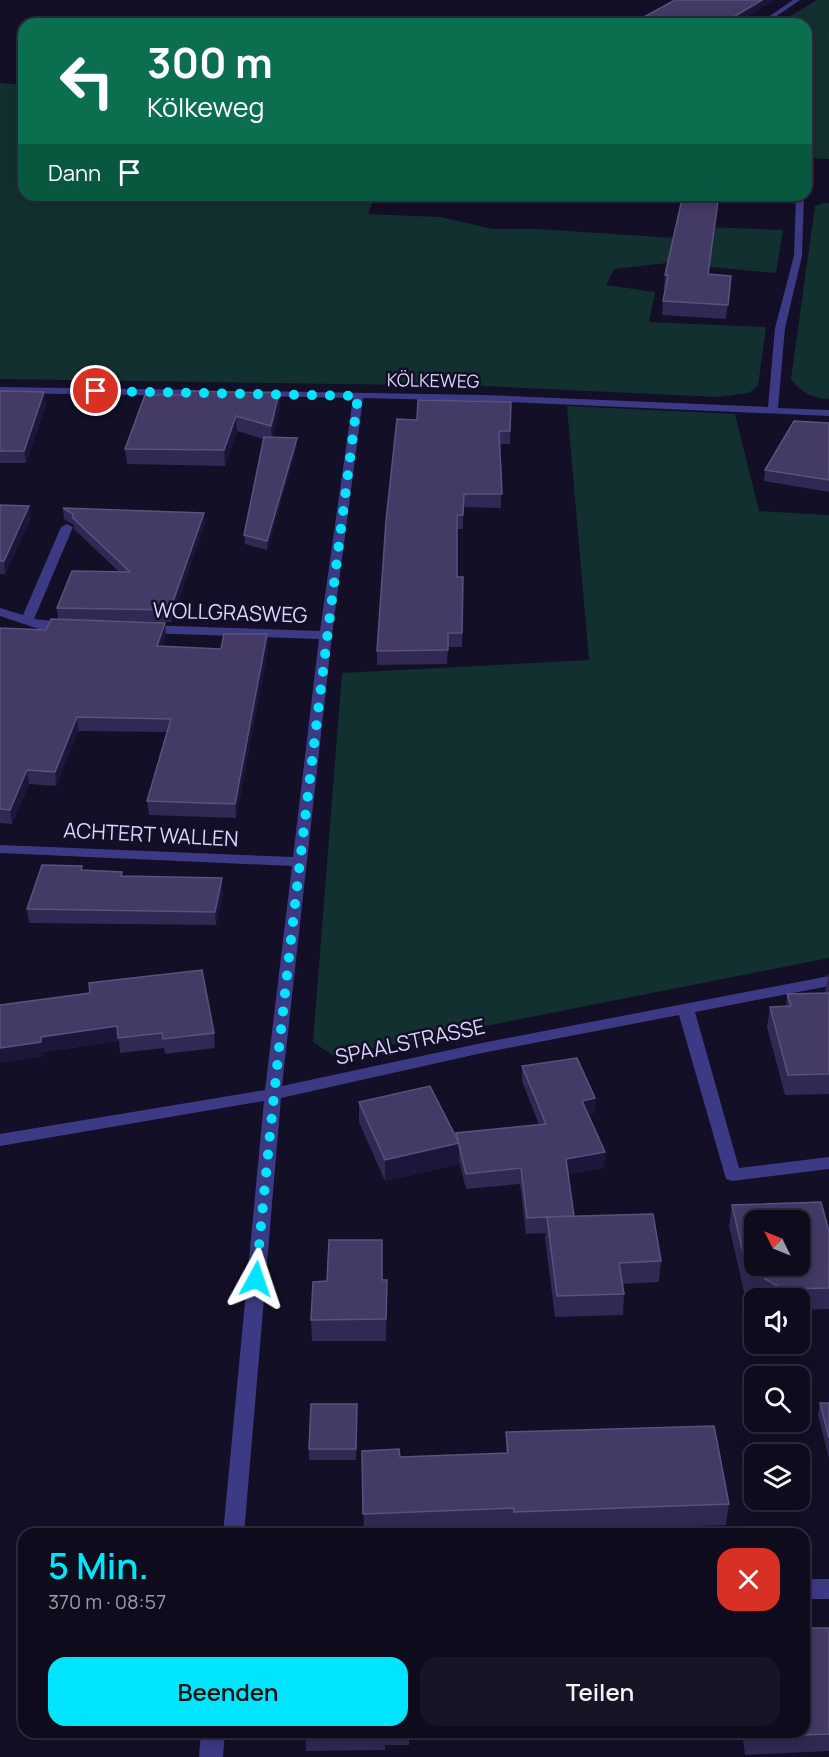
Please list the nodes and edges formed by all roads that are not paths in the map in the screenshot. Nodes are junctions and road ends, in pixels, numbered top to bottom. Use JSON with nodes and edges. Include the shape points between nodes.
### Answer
{"nodes":[{"id":1,"x":797,"y":0,"type":"edge"},
{"id":2,"x":770,"y":18,"type":"edge"},
{"id":3,"x":800,"y":201,"type":"edge"},
{"id":4,"x":0,"y":390,"type":"edge"},
{"id":5,"x":216,"y":393,"type":"edge"},
{"id":6,"x":252,"y":393,"type":"edge"},
{"id":7,"x":358,"y":396,"type":"junction"},
{"id":8,"x":773,"y":411,"type":"junction"},
{"id":9,"x":829,"y":413,"type":"edge"},
{"id":10,"x":67,"y":527,"type":"dead end"},
{"id":11,"x":0,"y":612,"type":"edge"},
{"id":12,"x":27,"y":620,"type":"junction"},
{"id":13,"x":75,"y":626,"type":"edge"},
{"id":14,"x":135,"y":628,"type":"edge"},
{"id":15,"x":326,"y":635,"type":"junction"},
{"id":16,"x":0,"y":849,"type":"edge"},
{"id":17,"x":301,"y":862,"type":"junction"},
{"id":18,"x":829,"y":981,"type":"edge"},
{"id":19,"x":685,"y":1007,"type":"junction"},
{"id":20,"x":273,"y":1094,"type":"junction"},
{"id":21,"x":0,"y":1140,"type":"edge"},
{"id":22,"x":829,"y":1162,"type":"edge"},
{"id":23,"x":234,"y":1528,"type":"edge"},
{"id":24,"x":829,"y":1588,"type":"edge"},
{"id":25,"x":810,"y":1589,"type":"edge"},
{"id":26,"x":213,"y":1738,"type":"edge"},
{"id":27,"x":211,"y":1757,"type":"edge"}],
"edges":[{"from":1,"to":2,"type":"street"},
{"from":3,"to":8,"type":"street","via":[[798,256],[780,328]]},
{"from":4,"to":5,"type":"street"},
{"from":6,"to":7,"type":"street","name":"KÖLKEWEG"},
{"from":7,"to":8,"type":"street","name":"KÖLKEWEG"},
{"from":7,"to":15,"type":"street"},
{"from":8,"to":9,"type":"street","name":"KÖLKEWEG"},
{"from":10,"to":12,"type":"street"},
{"from":11,"to":12,"type":"street"},
{"from":12,"to":13,"type":"street","via":[[39,625]]},
{"from":14,"to":15,"type":"street","name":"WOLLGRASWEG"},
{"from":15,"to":17,"type":"street"},
{"from":16,"to":17,"type":"street","name":"ACHTERT WALLEN"},
{"from":17,"to":20,"type":"street"},
{"from":18,"to":19,"type":"street","name":"SPAALSTRASSE"},
{"from":19,"to":20,"type":"street","name":"SPAALSTRASSE"},
{"from":19,"to":22,"type":"street","via":[[732,1175]]},
{"from":20,"to":21,"type":"street","name":"SPAALSTRASSE"},
{"from":20,"to":23,"type":"street"},
{"from":24,"to":25,"type":"street"},
{"from":26,"to":27,"type":"street"}]}
